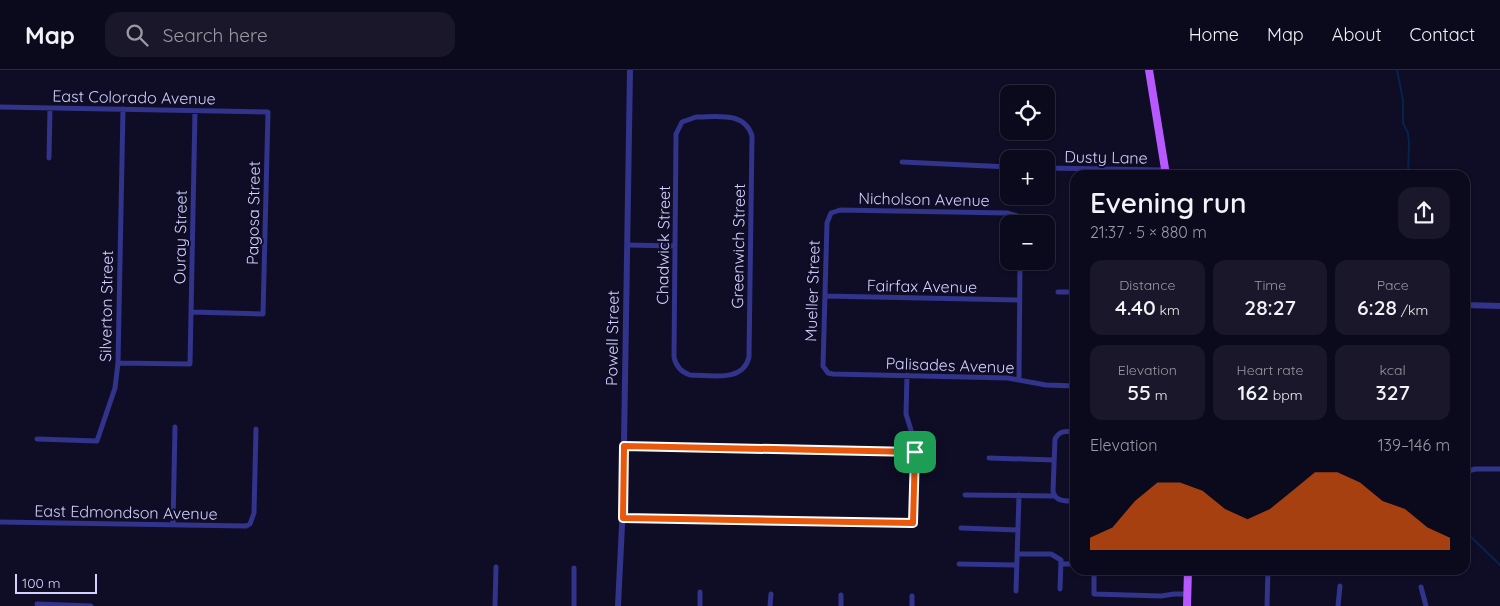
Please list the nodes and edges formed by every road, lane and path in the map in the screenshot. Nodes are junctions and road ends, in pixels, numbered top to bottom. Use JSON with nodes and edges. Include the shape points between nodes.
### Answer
{"nodes":[{"id":1,"x":630,"y":70,"type":"edge"},
{"id":2,"x":1149,"y":70,"type":"edge"},
{"id":3,"x":0,"y":107,"type":"edge"},
{"id":4,"x":50,"y":108,"type":"junction"},
{"id":5,"x":123,"y":109,"type":"junction"},
{"id":6,"x":195,"y":111,"type":"junction"},
{"id":7,"x":268,"y":112,"type":"joint"},
{"id":8,"x":747,"y":124,"type":"joint"},
{"id":9,"x":50,"y":158,"type":"dead end"},
{"id":10,"x":902,"y":162,"type":"dead end"},
{"id":11,"x":1000,"y":167,"type":"edge"},
{"id":12,"x":1055,"y":168,"type":"edge"},
{"id":13,"x":1094,"y":170,"type":"edge"},
{"id":14,"x":1166,"y":170,"type":"edge"},
{"id":15,"x":831,"y":213,"type":"joint"},
{"id":16,"x":1014,"y":215,"type":"edge"},
{"id":17,"x":628,"y":246,"type":"junction"},
{"id":18,"x":675,"y":246,"type":"junction"},
{"id":19,"x":1020,"y":270,"type":"edge"},
{"id":20,"x":1058,"y":292,"type":"dead end"},
{"id":21,"x":1070,"y":292,"type":"edge"},
{"id":22,"x":825,"y":296,"type":"junction"},
{"id":23,"x":1020,"y":300,"type":"junction"},
{"id":24,"x":1470,"y":305,"type":"edge"},
{"id":25,"x":1500,"y":306,"type":"edge"},
{"id":26,"x":191,"y":312,"type":"junction"},
{"id":27,"x":118,"y":363,"type":"junction"},
{"id":28,"x":679,"y":369,"type":"joint"},
{"id":29,"x":825,"y":370,"type":"joint"},
{"id":30,"x":907,"y":376,"type":"junction"},
{"id":31,"x":1019,"y":379,"type":"junction"},
{"id":32,"x":1070,"y":386,"type":"edge"},
{"id":33,"x":175,"y":427,"type":"dead end"},
{"id":34,"x":256,"y":429,"type":"dead end"},
{"id":35,"x":1070,"y":432,"type":"edge"},
{"id":36,"x":37,"y":440,"type":"dead end"},
{"id":37,"x":624,"y":446,"type":"junction"},
{"id":38,"x":915,"y":452,"type":"junction"},
{"id":39,"x":989,"y":458,"type":"dead end"},
{"id":40,"x":1054,"y":460,"type":"junction"},
{"id":41,"x":1500,"y":469,"type":"edge"},
{"id":42,"x":1470,"y":470,"type":"edge"},
{"id":43,"x":966,"y":495,"type":"dead end"},
{"id":44,"x":1019,"y":495,"type":"junction"},
{"id":45,"x":1054,"y":496,"type":"junction"},
{"id":46,"x":1070,"y":501,"type":"edge"},
{"id":47,"x":623,"y":518,"type":"junction"},
{"id":48,"x":0,"y":522,"type":"edge"},
{"id":49,"x":173,"y":525,"type":"junction"},
{"id":50,"x":961,"y":528,"type":"dead end"},
{"id":51,"x":1018,"y":530,"type":"junction"},
{"id":52,"x":1017,"y":554,"type":"junction"},
{"id":53,"x":959,"y":564,"type":"dead end"},
{"id":54,"x":1062,"y":564,"type":"junction"},
{"id":55,"x":1070,"y":564,"type":"edge"},
{"id":56,"x":1016,"y":565,"type":"junction"},
{"id":57,"x":496,"y":567,"type":"dead end"},
{"id":58,"x":574,"y":568,"type":"dead end"},
{"id":59,"x":1094,"y":575,"type":"edge"},
{"id":60,"x":1188,"y":575,"type":"edge"},
{"id":61,"x":1268,"y":575,"type":"edge"},
{"id":62,"x":1340,"y":586,"type":"dead end"},
{"id":63,"x":1422,"y":587,"type":"dead end"},
{"id":64,"x":1060,"y":589,"type":"dead end"},
{"id":65,"x":1016,"y":591,"type":"dead end"},
{"id":66,"x":700,"y":592,"type":"dead end"},
{"id":67,"x":771,"y":594,"type":"dead end"},
{"id":68,"x":1187,"y":594,"type":"junction"},
{"id":69,"x":842,"y":595,"type":"dead end"},
{"id":70,"x":912,"y":596,"type":"dead end"},
{"id":71,"x":37,"y":604,"type":"dead end"},
{"id":72,"x":91,"y":606,"type":"edge"},
{"id":73,"x":495,"y":606,"type":"edge"},
{"id":74,"x":574,"y":606,"type":"edge"},
{"id":75,"x":618,"y":606,"type":"edge"},
{"id":76,"x":700,"y":606,"type":"edge"},
{"id":77,"x":770,"y":606,"type":"edge"},
{"id":78,"x":841,"y":606,"type":"edge"},
{"id":79,"x":912,"y":606,"type":"edge"},
{"id":80,"x":1187,"y":606,"type":"edge"},
{"id":81,"x":1267,"y":606,"type":"edge"},
{"id":82,"x":1338,"y":606,"type":"edge"},
{"id":83,"x":1426,"y":606,"type":"edge"}],
"edges":[{"from":1,"to":17,"type":"street","name":"Powell Street"},
{"from":2,"to":14,"type":"main road"},
{"from":3,"to":4,"type":"street","name":"East Colorado Avenue"},
{"from":4,"to":5,"type":"street","name":"East Colorado Avenue"},
{"from":4,"to":9,"type":"street"},
{"from":5,"to":6,"type":"street","name":"East Colorado Avenue"},
{"from":5,"to":27,"type":"street","name":"Silverton Street"},
{"from":6,"to":7,"type":"street","name":"East Colorado Avenue"},
{"from":6,"to":26,"type":"street","name":"Ouray Street"},
{"from":7,"to":26,"type":"street","name":"Pagosa Street","via":[[264,314]]},
{"from":8,"to":18,"type":"street","name":"Chadwick Street","via":[[732,118],[696,117],[682,122],[676,134]]},
{"from":8,"to":28,"type":"street","name":"Greenwich Street","via":[[752,136],[749,357],[744,369],[731,375],[690,375]]},
{"from":10,"to":11,"type":"street"},
{"from":12,"to":13,"type":"street","name":"Dusty Lane"},
{"from":15,"to":16,"type":"street","name":"Nicholson Avenue","via":[[848,210]]},
{"from":15,"to":22,"type":"street","name":"Mueller Street","via":[[827,223]]},
{"from":17,"to":18,"type":"street"},
{"from":17,"to":37,"type":"street","name":"Powell Street"},
{"from":18,"to":28,"type":"street","name":"Chadwick Street","via":[[674,357]]},
{"from":19,"to":23,"type":"street"},
{"from":20,"to":21,"type":"street"},
{"from":22,"to":23,"type":"street","name":"Fairfax Avenue"},
{"from":22,"to":29,"type":"street","name":"Mueller Street","via":[[822,362]]},
{"from":23,"to":31,"type":"street"},
{"from":24,"to":25,"type":"street"},
{"from":26,"to":27,"type":"street","name":"Ouray Street","via":[[190,364]]},
{"from":27,"to":36,"type":"street","name":"Silverton Street","via":[[115,388],[97,441]]},
{"from":29,"to":30,"type":"street","name":"Palisades Avenue","via":[[833,374]]},
{"from":30,"to":31,"type":"street","name":"Palisades Avenue"},
{"from":30,"to":38,"type":"street","via":[[906,414]]},
{"from":31,"to":32,"type":"street","name":"Palisades Avenue"},
{"from":33,"to":49,"type":"street"},
{"from":34,"to":49,"type":"street","name":"East Edmondson Avenue","via":[[254,513],[250,524]]},
{"from":35,"to":40,"type":"street","via":[[1062,431],[1054,438]]},
{"from":37,"to":38,"type":"street"},
{"from":37,"to":47,"type":"street","name":"Powell Street"},
{"from":38,"to":47,"type":"street","via":[[913,523]]},
{"from":39,"to":40,"type":"street"},
{"from":40,"to":45,"type":"street"},
{"from":41,"to":42,"type":"street"},
{"from":43,"to":44,"type":"street"},
{"from":44,"to":45,"type":"street"},
{"from":44,"to":51,"type":"street"},
{"from":45,"to":46,"type":"street"},
{"from":47,"to":75,"type":"street","name":"Powell Street"},
{"from":48,"to":49,"type":"street","name":"East Edmondson Avenue"},
{"from":50,"to":51,"type":"street"},
{"from":51,"to":52,"type":"street"},
{"from":52,"to":54,"type":"street","via":[[1051,554]]},
{"from":52,"to":56,"type":"street"},
{"from":53,"to":56,"type":"street"},
{"from":54,"to":55,"type":"street"},
{"from":54,"to":64,"type":"street"},
{"from":56,"to":65,"type":"street"},
{"from":57,"to":73,"type":"street"},
{"from":58,"to":74,"type":"street"},
{"from":59,"to":68,"type":"street","via":[[1094,594]]},
{"from":60,"to":68,"type":"main road"},
{"from":61,"to":81,"type":"street"},
{"from":62,"to":82,"type":"street"},
{"from":63,"to":83,"type":"street"},
{"from":66,"to":76,"type":"street"},
{"from":67,"to":77,"type":"street"},
{"from":68,"to":80,"type":"main road"},
{"from":69,"to":78,"type":"street"},
{"from":70,"to":79,"type":"street"},
{"from":71,"to":72,"type":"street"}]}
